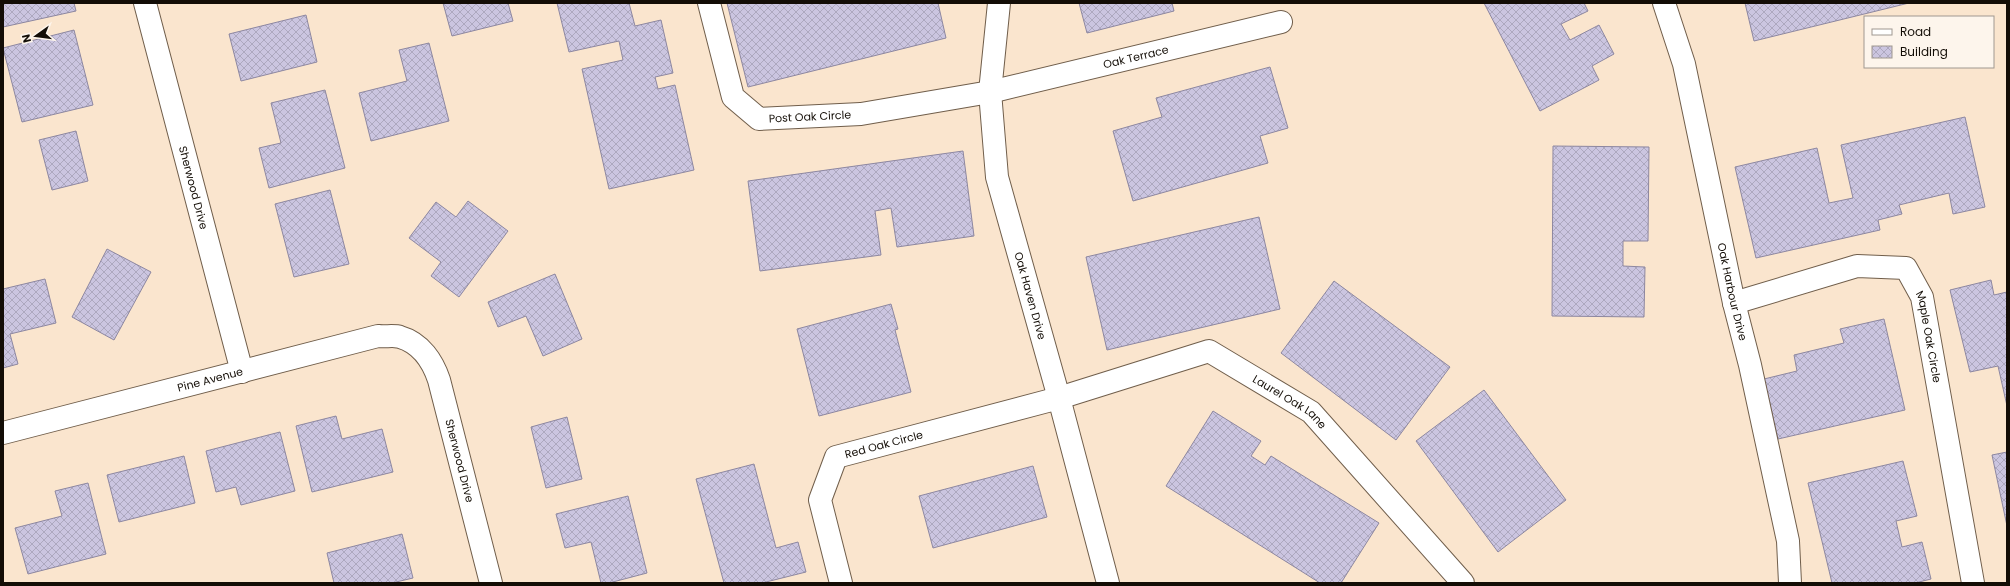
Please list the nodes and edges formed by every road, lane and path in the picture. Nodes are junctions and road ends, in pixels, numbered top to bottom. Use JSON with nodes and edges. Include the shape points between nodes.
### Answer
{"nodes":[{"id":1,"x":145,"y":3,"type":"edge"},
{"id":2,"x":709,"y":3,"type":"edge"},
{"id":3,"x":999,"y":3,"type":"edge"},
{"id":4,"x":1664,"y":3,"type":"edge"},
{"id":5,"x":1281,"y":22,"type":"dead end"},
{"id":6,"x":990,"y":92,"type":"junction"},
{"id":7,"x":1734,"y":303,"type":"junction"},
{"id":8,"x":416,"y":345,"type":"joint"},
{"id":9,"x":242,"y":372,"type":"junction"},
{"id":10,"x":1059,"y":398,"type":"junction"},
{"id":11,"x":3,"y":433,"type":"edge"},
{"id":12,"x":491,"y":583,"type":"edge"},
{"id":13,"x":842,"y":583,"type":"edge"},
{"id":14,"x":1108,"y":583,"type":"edge"},
{"id":15,"x":1462,"y":583,"type":"edge"},
{"id":16,"x":1790,"y":583,"type":"edge"},
{"id":17,"x":1973,"y":583,"type":"edge"}],
"edges":[{"from":1,"to":9,"type":"street","name":"Sherwood Drive"},
{"from":2,"to":6,"type":"street","name":"Post Oak Circle","via":[[733,97],[759,119],[861,114]]},
{"from":3,"to":6,"type":"street","name":"Oak Haven Drive"},
{"from":4,"to":7,"type":"street","name":"Oak Harbour Drive","via":[[1684,64]]},
{"from":5,"to":6,"type":"street","name":"Oak Terrace"},
{"from":6,"to":10,"type":"street","name":"Oak Haven Drive","via":[[997,177]]},
{"from":7,"to":16,"type":"street","name":"Oak Harbour Drive","via":[[1788,541]]},
{"from":7,"to":17,"type":"street","name":"Maple Oak Circle","via":[[1857,266],[1906,268],[1922,297]]},
{"from":8,"to":9,"type":"street","name":"Pine Avenue","via":[[400,337],[378,336]]},
{"from":8,"to":12,"type":"street","name":"Sherwood Drive","via":[[433,363],[439,380]]},
{"from":9,"to":11,"type":"street","name":"Pine Avenue"},
{"from":10,"to":13,"type":"street","name":"Red Oak Circle","via":[[836,457],[820,500]]},
{"from":10,"to":14,"type":"street","name":"Oak Haven Drive"},
{"from":10,"to":15,"type":"street","name":"Laurel Oak Lane","via":[[1209,351],[1311,412]]}]}
